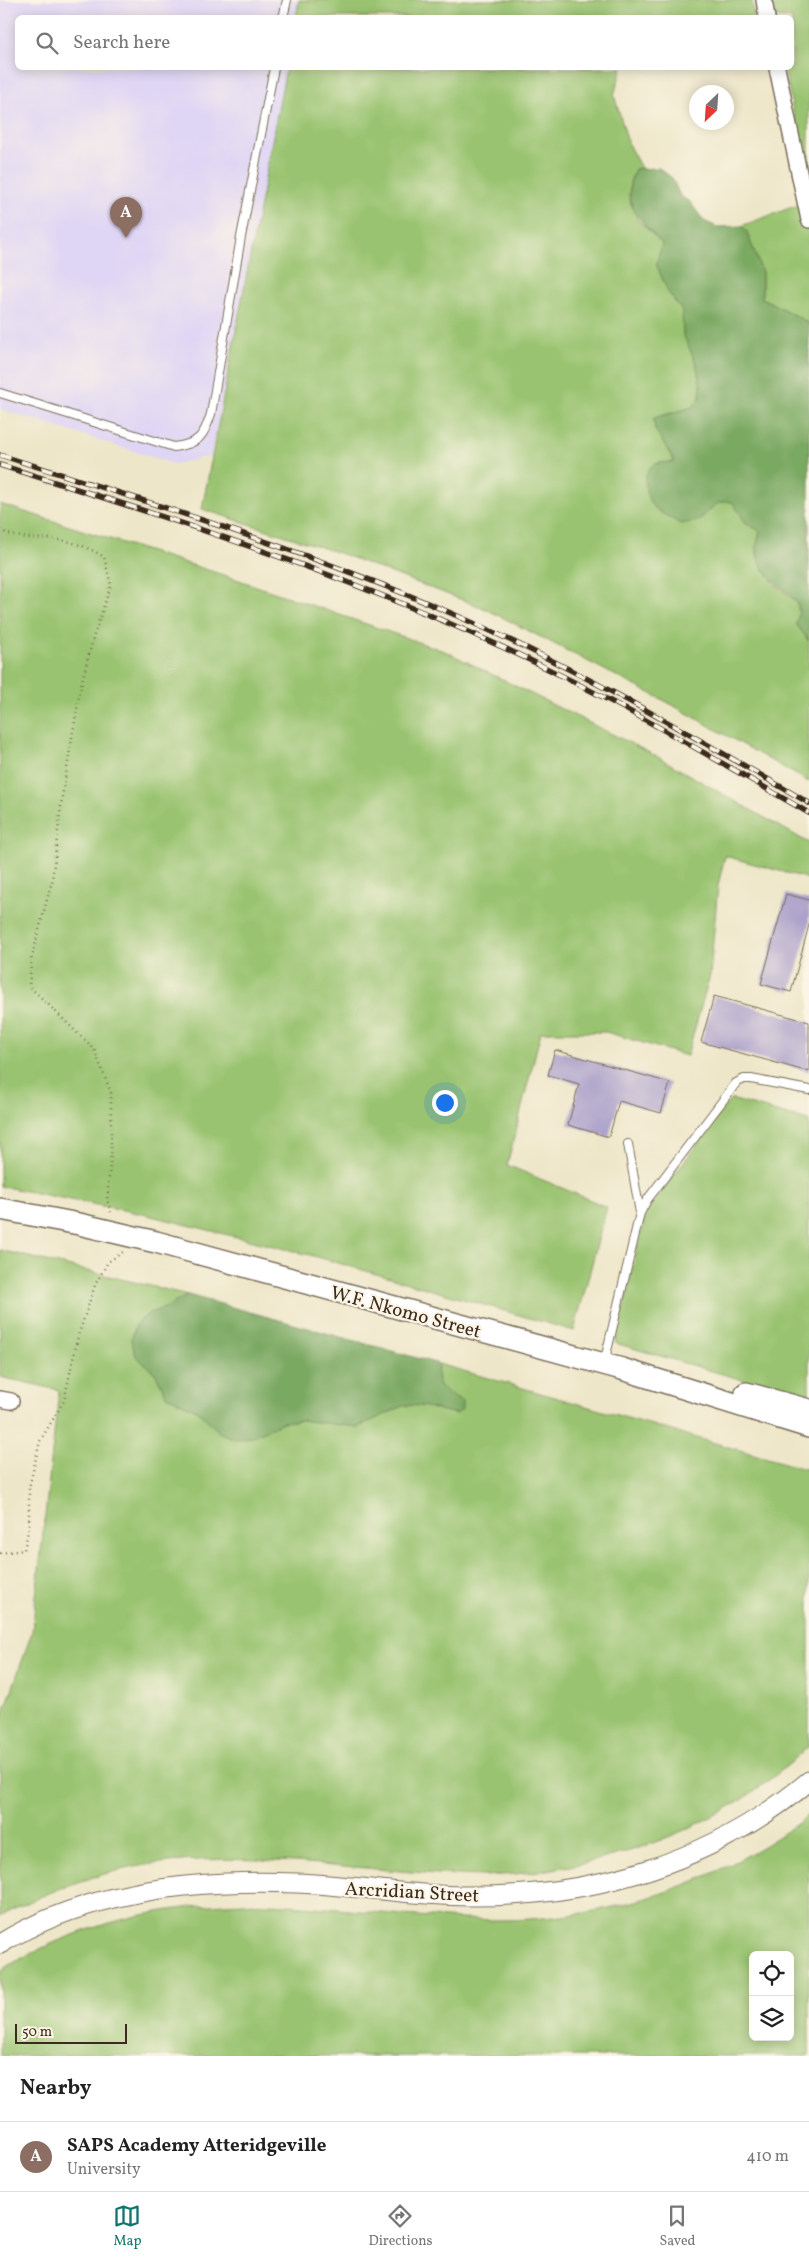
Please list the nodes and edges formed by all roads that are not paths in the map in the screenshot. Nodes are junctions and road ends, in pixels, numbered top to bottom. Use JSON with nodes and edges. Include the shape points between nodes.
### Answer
{"nodes":[{"id":1,"x":286,"y":0,"type":"edge"},
{"id":2,"x":764,"y":0,"type":"edge"},
{"id":3,"x":284,"y":15,"type":"edge"},
{"id":4,"x":766,"y":15,"type":"edge"},
{"id":5,"x":274,"y":70,"type":"edge"},
{"id":6,"x":777,"y":70,"type":"edge"},
{"id":7,"x":809,"y":220,"type":"edge"},
{"id":8,"x":0,"y":393,"type":"edge"},
{"id":9,"x":809,"y":1090,"type":"edge"},
{"id":10,"x":628,"y":1144,"type":"dead end"},
{"id":11,"x":0,"y":1198,"type":"edge"},
{"id":12,"x":0,"y":1209,"type":"edge"},
{"id":13,"x":640,"y":1213,"type":"junction"},
{"id":14,"x":606,"y":1360,"type":"junction"},
{"id":15,"x":809,"y":1410,"type":"edge"},
{"id":16,"x":809,"y":1427,"type":"edge"},
{"id":17,"x":809,"y":1781,"type":"edge"},
{"id":18,"x":0,"y":1944,"type":"edge"}],
"edges":[{"from":1,"to":3,"type":"lane"},
{"from":2,"to":4,"type":"street"},
{"from":5,"to":8,"type":"lane","via":[[210,414],[201,437],[190,444],[174,447]]},
{"from":6,"to":7,"type":"street"},
{"from":9,"to":13,"type":"lane","via":[[751,1079],[736,1083]]},
{"from":10,"to":13,"type":"lane"},
{"from":11,"to":14,"type":"main road","name":"W.F. Nkomo Street","via":[[114,1223]]},
{"from":12,"to":14,"type":"main road","name":"W.F. Nkomo Street","via":[[134,1237]]},
{"from":13,"to":14,"type":"lane"},
{"from":14,"to":15,"type":"main road","name":"W.F. Nkomo Street"},
{"from":14,"to":16,"type":"main road","name":"W.F. Nkomo Street"},
{"from":17,"to":18,"type":"street","name":"Arcridian Street","via":[[730,1836],[677,1861],[616,1880],[540,1894],[469,1896],[297,1883],[229,1882],[160,1888],[88,1906],[22,1931]]}]}
